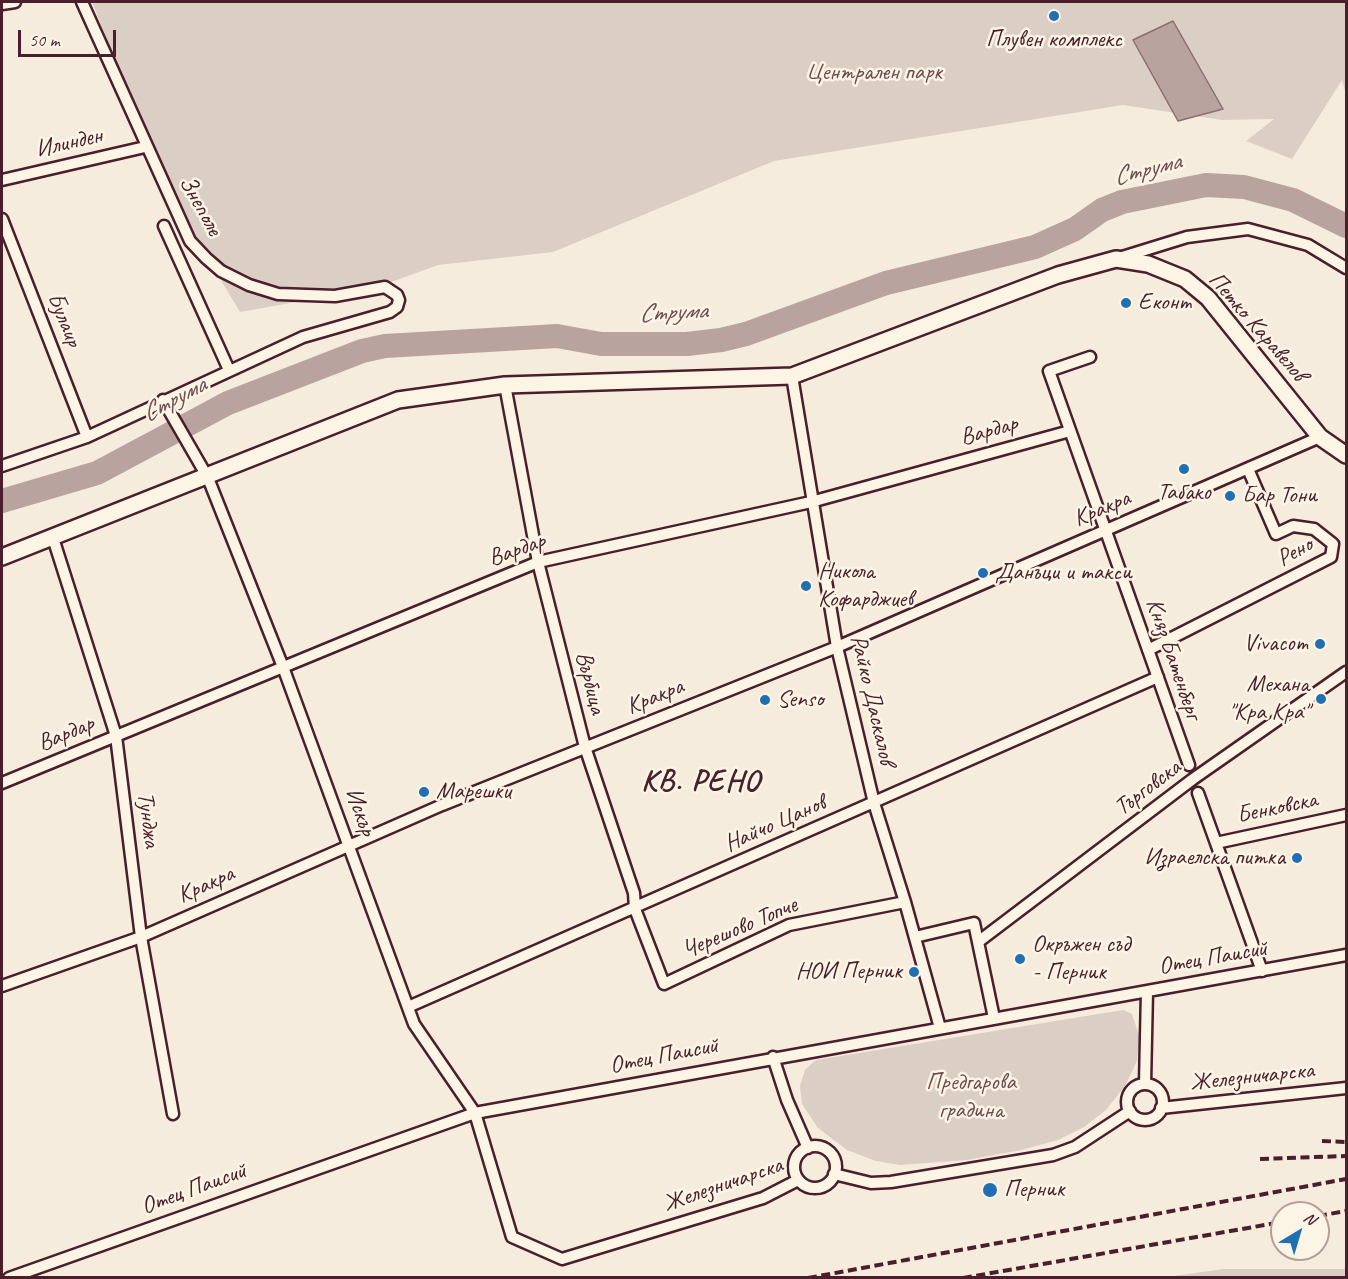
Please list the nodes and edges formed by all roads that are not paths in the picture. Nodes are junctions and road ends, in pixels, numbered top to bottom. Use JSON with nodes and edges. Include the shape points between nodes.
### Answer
{"nodes":[{"id":1,"x":15,"y":2,"type":"edge"},
{"id":2,"x":82,"y":2,"type":"edge"},
{"id":3,"x":2,"y":4,"type":"edge"},
{"id":4,"x":146,"y":147,"type":"junction"},
{"id":5,"x":2,"y":180,"type":"edge"},
{"id":6,"x":2,"y":219,"type":"edge"},
{"id":7,"x":164,"y":225,"type":"dead end"},
{"id":8,"x":1116,"y":259,"type":"junction"},
{"id":9,"x":1347,"y":268,"type":"edge"},
{"id":10,"x":1090,"y":357,"type":"dead end"},
{"id":11,"x":228,"y":370,"type":"junction"},
{"id":12,"x":792,"y":375,"type":"junction"},
{"id":13,"x":505,"y":385,"type":"junction"},
{"id":14,"x":163,"y":400,"type":"junction"},
{"id":15,"x":1070,"y":431,"type":"junction"},
{"id":16,"x":87,"y":437,"type":"junction"},
{"id":17,"x":1320,"y":437,"type":"junction"},
{"id":18,"x":1347,"y":455,"type":"edge"},
{"id":19,"x":2,"y":466,"type":"edge"},
{"id":20,"x":1248,"y":469,"type":"junction"},
{"id":21,"x":208,"y":478,"type":"junction"},
{"id":22,"x":811,"y":502,"type":"junction"},
{"id":23,"x":1106,"y":531,"type":"junction"},
{"id":24,"x":53,"y":538,"type":"junction"},
{"id":25,"x":2,"y":557,"type":"edge"},
{"id":26,"x":538,"y":562,"type":"junction"},
{"id":27,"x":837,"y":648,"type":"junction"},
{"id":28,"x":1148,"y":650,"type":"junction"},
{"id":29,"x":283,"y":667,"type":"junction"},
{"id":30,"x":1347,"y":672,"type":"edge"},
{"id":31,"x":1158,"y":677,"type":"junction"},
{"id":32,"x":116,"y":736,"type":"junction"},
{"id":33,"x":585,"y":747,"type":"junction"},
{"id":34,"x":1189,"y":765,"type":"dead end"},
{"id":35,"x":2,"y":783,"type":"edge"},
{"id":36,"x":1198,"y":793,"type":"dead end"},
{"id":37,"x":874,"y":803,"type":"junction"},
{"id":38,"x":1347,"y":814,"type":"edge"},
{"id":39,"x":1216,"y":843,"type":"junction"},
{"id":40,"x":349,"y":844,"type":"junction"},
{"id":41,"x":906,"y":902,"type":"junction"},
{"id":42,"x":635,"y":909,"type":"junction"},
{"id":43,"x":141,"y":937,"type":"junction"},
{"id":44,"x":915,"y":937,"type":"junction"},
{"id":45,"x":978,"y":942,"type":"junction"},
{"id":46,"x":1347,"y":955,"type":"edge"},
{"id":47,"x":1262,"y":971,"type":"junction"},
{"id":48,"x":664,"y":984,"type":"joint"},
{"id":49,"x":2,"y":986,"type":"edge"},
{"id":50,"x":1147,"y":992,"type":"junction"},
{"id":51,"x":408,"y":1007,"type":"junction"},
{"id":52,"x":994,"y":1018,"type":"junction"},
{"id":53,"x":940,"y":1028,"type":"junction"},
{"id":54,"x":773,"y":1057,"type":"junction"},
{"id":55,"x":1145,"y":1084,"type":"junction"},
{"id":56,"x":1347,"y":1088,"type":"edge"},
{"id":57,"x":1161,"y":1108,"type":"junction"},
{"id":58,"x":1130,"y":1111,"type":"junction"},
{"id":59,"x":475,"y":1113,"type":"junction"},
{"id":60,"x":173,"y":1114,"type":"dead end"},
{"id":61,"x":808,"y":1148,"type":"junction"},
{"id":62,"x":834,"y":1174,"type":"junction"},
{"id":63,"x":798,"y":1180,"type":"junction"},
{"id":64,"x":562,"y":1258,"type":"joint"},
{"id":65,"x":9,"y":1278,"type":"edge"}],
"edges":[{"from":1,"to":3,"type":"street"},
{"from":2,"to":4,"type":"street","name":"Знеполе"},
{"from":4,"to":5,"type":"street","name":"Илинден"},
{"from":4,"to":11,"type":"street","name":"Знеполе","via":[[190,241],[221,271],[278,294],[335,296],[385,287],[399,300],[390,312],[303,336]]},
{"from":6,"to":16,"type":"street","name":"Булаир"},
{"from":7,"to":11,"type":"street","name":"Знеполе"},
{"from":8,"to":9,"type":"street","via":[[1186,237],[1248,229],[1308,245]]},
{"from":8,"to":12,"type":"main road","via":[[1058,275]]},
{"from":8,"to":17,"type":"main road","name":"Петко Каравелов","via":[[1148,264],[1185,279],[1208,298]]},
{"from":10,"to":15,"type":"street","name":"Княз Батенберг","via":[[1049,371]]},
{"from":11,"to":14,"type":"street"},
{"from":12,"to":13,"type":"main road"},
{"from":12,"to":22,"type":"street","name":"Райко Даскалов"},
{"from":13,"to":21,"type":"main road","via":[[398,400]]},
{"from":13,"to":26,"type":"street","name":"Върбица"},
{"from":14,"to":16,"type":"street"},
{"from":14,"to":21,"type":"street","name":"Искър"},
{"from":15,"to":22,"type":"street","name":"Вардар"},
{"from":15,"to":23,"type":"street","name":"Княз Батенберг"},
{"from":16,"to":19,"type":"street"},
{"from":17,"to":18,"type":"main road","name":"Петко Каравелов"},
{"from":17,"to":20,"type":"street","name":"Кракра"},
{"from":20,"to":23,"type":"street","name":"Кракра"},
{"from":20,"to":28,"type":"street","name":"Рено","via":[[1276,534],[1293,526],[1314,529],[1333,544],[1331,557]]},
{"from":21,"to":24,"type":"main road"},
{"from":21,"to":29,"type":"street","name":"Искър"},
{"from":22,"to":26,"type":"street","name":"Вардар"},
{"from":22,"to":27,"type":"street","name":"Райко Даскалов"},
{"from":23,"to":27,"type":"street","name":"Кракра"},
{"from":23,"to":28,"type":"street","name":"Княз Батенберг"},
{"from":24,"to":25,"type":"main road"},
{"from":24,"to":32,"type":"street","name":"Тунджа"},
{"from":26,"to":29,"type":"street","name":"Вардар"},
{"from":26,"to":33,"type":"street","name":"Върбица"},
{"from":27,"to":33,"type":"street","name":"Кракра"},
{"from":27,"to":37,"type":"street","name":"Райко Даскалов"},
{"from":28,"to":31,"type":"street","name":"Княз Батенберг"},
{"from":29,"to":32,"type":"street","name":"Вардар"},
{"from":29,"to":40,"type":"street","name":"Искър"},
{"from":30,"to":45,"type":"street","name":"Търговска","via":[[1194,779]]},
{"from":31,"to":34,"type":"street","name":"Княз Батенберг"},
{"from":31,"to":37,"type":"street","name":"Найчо Цанов"},
{"from":32,"to":35,"type":"street","name":"Вардар"},
{"from":32,"to":43,"type":"street","name":"Тунджа"},
{"from":33,"to":40,"type":"street","name":"Кракра"},
{"from":33,"to":42,"type":"street","name":"Върбица","via":[[634,893]]},
{"from":36,"to":39,"type":"street"},
{"from":37,"to":41,"type":"street","name":"Райко Даскалов"},
{"from":37,"to":42,"type":"street","name":"Найчо Цанов"},
{"from":38,"to":39,"type":"street","name":"Бенковска"},
{"from":39,"to":47,"type":"street"},
{"from":40,"to":43,"type":"street","name":"Кракра"},
{"from":40,"to":51,"type":"street","name":"Искър"},
{"from":41,"to":44,"type":"street","name":"Райко Даскалов"},
{"from":41,"to":48,"type":"street","name":"Черешово Топче","via":[[789,925]]},
{"from":42,"to":48,"type":"street","name":"Върбица"},
{"from":42,"to":51,"type":"street","name":"Найчо Цанов"},
{"from":43,"to":49,"type":"street","name":"Кракра"},
{"from":43,"to":60,"type":"street","name":"Тунджа"},
{"from":44,"to":45,"type":"street","via":[[974,923]]},
{"from":44,"to":53,"type":"street","name":"Райко Даскалов"},
{"from":45,"to":52,"type":"street"},
{"from":46,"to":47,"type":"street","name":"Отец Паисий"},
{"from":47,"to":50,"type":"street","name":"Отец Паисий"},
{"from":50,"to":52,"type":"street","name":"Отец Паисий"},
{"from":50,"to":55,"type":"street"},
{"from":51,"to":59,"type":"street","name":"Искър","via":[[414,1024]]},
{"from":52,"to":53,"type":"street","name":"Отец Паисий"},
{"from":53,"to":54,"type":"street","name":"Отец Паисий"},
{"from":54,"to":59,"type":"street","name":"Отец Паисий"},
{"from":54,"to":61,"type":"street"},
{"from":55,"to":57,"type":"street","via":[[1159,1092]]},
{"from":55,"to":58,"type":"street","via":[[1135,1087],[1128,1096]]},
{"from":56,"to":57,"type":"street","name":"Железничарска"},
{"from":57,"to":58,"type":"street","via":[[1155,1117],[1144,1119]]},
{"from":58,"to":62,"type":"street","via":[[1075,1147],[1053,1155],[891,1182],[871,1183]]},
{"from":59,"to":64,"type":"street","name":"Искър","via":[[512,1237]]},
{"from":59,"to":65,"type":"street","name":"Отец Паисий"},
{"from":61,"to":62,"type":"street","via":[[819,1147],[829,1152],[835,1162]]},
{"from":61,"to":63,"type":"street","via":[[795,1161]]},
{"from":62,"to":63,"type":"street","name":"Железничарска","via":[[828,1183],[818,1187]]},
{"from":63,"to":64,"type":"street","name":"Железничарска","via":[[764,1198]]}]}
